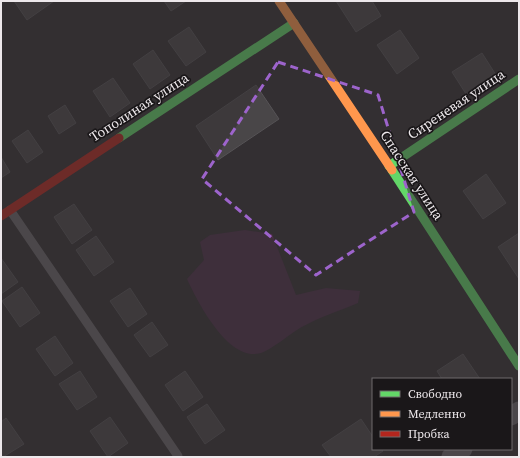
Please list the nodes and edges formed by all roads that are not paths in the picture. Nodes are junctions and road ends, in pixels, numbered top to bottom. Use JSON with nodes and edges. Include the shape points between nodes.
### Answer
{"nodes":[{"id":1,"x":280,"y":1,"type":"edge"},
{"id":2,"x":294,"y":23,"type":"junction"},
{"id":3,"x":519,"y":79,"type":"edge"},
{"id":4,"x":389,"y":166,"type":"junction"},
{"id":5,"x":10,"y":210,"type":"junction"},
{"id":6,"x":1,"y":216,"type":"edge"},
{"id":7,"x":519,"y":366,"type":"edge"},
{"id":8,"x":462,"y":450,"type":"edge"},
{"id":9,"x":178,"y":456,"type":"edge"},
{"id":10,"x":451,"y":457,"type":"edge"}],
"edges":[{"from":1,"to":2,"type":"street","name":"Спасская улица"},
{"from":2,"to":4,"type":"street","name":"Спасская улица"},
{"from":2,"to":5,"type":"street","name":"Тополиная улица"},
{"from":3,"to":4,"type":"street","name":"Сиреневая улица"},
{"from":4,"to":7,"type":"street","name":"Спасская улица"},
{"from":5,"to":6,"type":"street","name":"Тополиная улица"},
{"from":5,"to":9,"type":"lane"},
{"from":8,"to":10,"type":"street"}]}
